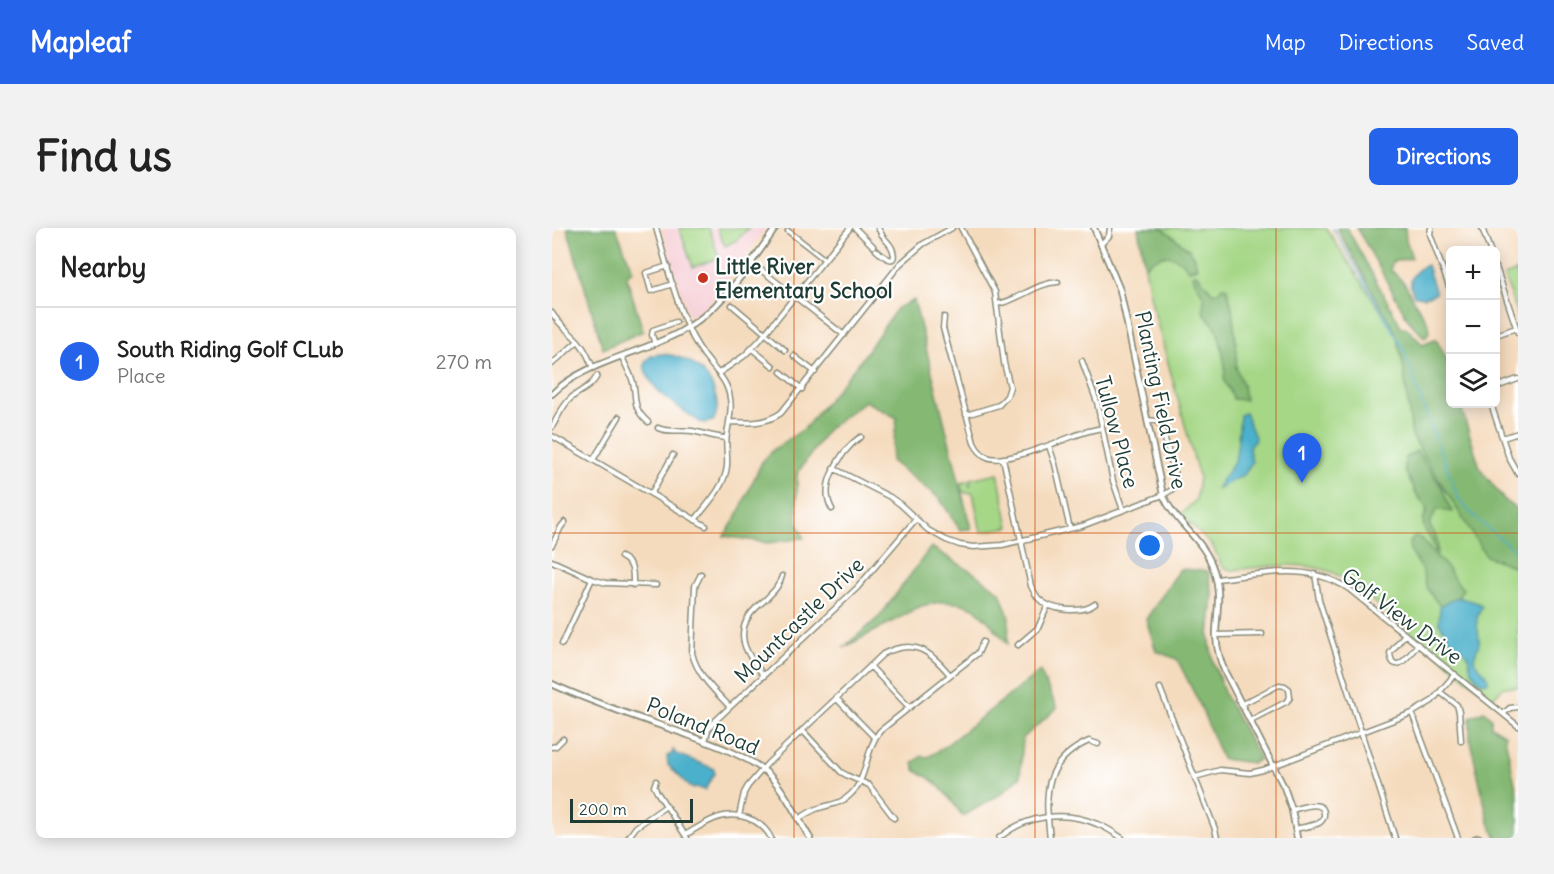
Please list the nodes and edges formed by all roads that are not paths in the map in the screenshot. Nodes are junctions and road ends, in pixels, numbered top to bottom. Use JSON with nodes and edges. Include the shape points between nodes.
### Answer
{"nodes":[{"id":1,"x":656,"y":228,"type":"edge"},
{"id":2,"x":776,"y":228,"type":"edge"},
{"id":3,"x":850,"y":228,"type":"edge"},
{"id":4,"x":855,"y":228,"type":"edge"},
{"id":5,"x":878,"y":228,"type":"edge"},
{"id":6,"x":952,"y":228,"type":"edge"},
{"id":7,"x":961,"y":228,"type":"edge"},
{"id":8,"x":1094,"y":228,"type":"edge"},
{"id":9,"x":1110,"y":228,"type":"edge"},
{"id":10,"x":1431,"y":228,"type":"edge"},
{"id":11,"x":1482,"y":228,"type":"edge"},
{"id":12,"x":788,"y":231,"type":"dead end"},
{"id":13,"x":1101,"y":244,"type":"junction"},
{"id":14,"x":1489,"y":246,"type":"edge"},
{"id":15,"x":892,"y":257,"type":"junction"},
{"id":16,"x":824,"y":259,"type":"junction"},
{"id":17,"x":751,"y":262,"type":"junction"},
{"id":18,"x":900,"y":264,"type":"junction"},
{"id":19,"x":668,"y":266,"type":"junction"},
{"id":20,"x":1446,"y":278,"type":"edge"},
{"id":21,"x":1500,"y":279,"type":"edge"},
{"id":22,"x":1058,"y":282,"type":"dead end"},
{"id":23,"x":673,"y":284,"type":"junction"},
{"id":24,"x":795,"y":296,"type":"junction"},
{"id":25,"x":997,"y":304,"type":"junction"},
{"id":26,"x":732,"y":305,"type":"dead end"},
{"id":27,"x":552,"y":313,"type":"edge"},
{"id":28,"x":944,"y":317,"type":"dead end"},
{"id":29,"x":676,"y":322,"type":"dead end"},
{"id":30,"x":688,"y":328,"type":"junction"},
{"id":31,"x":1517,"y":330,"type":"edge"},
{"id":32,"x":765,"y":334,"type":"junction"},
{"id":33,"x":1500,"y":334,"type":"edge"},
{"id":34,"x":844,"y":335,"type":"junction"},
{"id":35,"x":578,"y":341,"type":"junction"},
{"id":36,"x":655,"y":344,"type":"junction"},
{"id":37,"x":752,"y":349,"type":"junction"},
{"id":38,"x":786,"y":350,"type":"dead end"},
{"id":39,"x":794,"y":356,"type":"dead end"},
{"id":40,"x":622,"y":357,"type":"junction"},
{"id":41,"x":1082,"y":362,"type":"dead end"},
{"id":42,"x":552,"y":364,"type":"edge"},
{"id":43,"x":773,"y":366,"type":"dead end"},
{"id":44,"x":593,"y":368,"type":"junction"},
{"id":45,"x":780,"y":372,"type":"dead end"},
{"id":46,"x":814,"y":372,"type":"junction"},
{"id":47,"x":719,"y":373,"type":"junction"},
{"id":48,"x":597,"y":376,"type":"dead end"},
{"id":49,"x":1518,"y":380,"type":"edge"},
{"id":50,"x":1500,"y":386,"type":"edge"},
{"id":51,"x":802,"y":389,"type":"junction"},
{"id":52,"x":552,"y":394,"type":"edge"},
{"id":53,"x":1492,"y":408,"type":"edge"},
{"id":54,"x":966,"y":415,"type":"junction"},
{"id":55,"x":619,"y":417,"type":"dead end"},
{"id":56,"x":1147,"y":420,"type":"junction"},
{"id":57,"x":648,"y":422,"type":"dead end"},
{"id":58,"x":729,"y":422,"type":"junction"},
{"id":59,"x":552,"y":427,"type":"edge"},
{"id":60,"x":658,"y":428,"type":"dead end"},
{"id":61,"x":1102,"y":428,"type":"junction"},
{"id":62,"x":1518,"y":433,"type":"edge"},
{"id":63,"x":552,"y":436,"type":"edge"},
{"id":64,"x":861,"y":437,"type":"dead end"},
{"id":65,"x":726,"y":438,"type":"junction"},
{"id":66,"x":1503,"y":438,"type":"junction"},
{"id":67,"x":1048,"y":446,"type":"junction"},
{"id":68,"x":673,"y":455,"type":"dead end"},
{"id":69,"x":1003,"y":458,"type":"junction"},
{"id":70,"x":593,"y":460,"type":"junction"},
{"id":71,"x":834,"y":468,"type":"junction"},
{"id":72,"x":1518,"y":474,"type":"edge"},
{"id":73,"x":651,"y":494,"type":"junction"},
{"id":74,"x":1163,"y":495,"type":"junction"},
{"id":75,"x":832,"y":509,"type":"dead end"},
{"id":76,"x":1123,"y":510,"type":"junction"},
{"id":77,"x":916,"y":519,"type":"junction"},
{"id":78,"x":695,"y":520,"type":"junction"},
{"id":79,"x":565,"y":522,"type":"dead end"},
{"id":80,"x":706,"y":526,"type":"dead end"},
{"id":81,"x":1070,"y":529,"type":"junction"},
{"id":82,"x":1021,"y":540,"type":"junction"},
{"id":83,"x":552,"y":545,"type":"edge"},
{"id":84,"x":621,"y":557,"type":"dead end"},
{"id":85,"x":552,"y":561,"type":"edge"},
{"id":86,"x":700,"y":574,"type":"dead end"},
{"id":87,"x":1315,"y":574,"type":"junction"},
{"id":88,"x":782,"y":576,"type":"dead end"},
{"id":89,"x":592,"y":579,"type":"junction"},
{"id":90,"x":1217,"y":579,"type":"junction"},
{"id":91,"x":633,"y":585,"type":"junction"},
{"id":92,"x":656,"y":585,"type":"dead end"},
{"id":93,"x":1095,"y":604,"type":"dead end"},
{"id":94,"x":1048,"y":605,"type":"junction"},
{"id":95,"x":1262,"y":634,"type":"dead end"},
{"id":96,"x":1405,"y":634,"type":"junction"},
{"id":97,"x":1216,"y":635,"type":"junction"},
{"id":98,"x":983,"y":642,"type":"dead end"},
{"id":99,"x":562,"y":644,"type":"dead end"},
{"id":100,"x":1418,"y":644,"type":"junction"},
{"id":101,"x":1018,"y":645,"type":"dead end"},
{"id":102,"x":870,"y":666,"type":"junction"},
{"id":103,"x":1455,"y":674,"type":"junction"},
{"id":104,"x":764,"y":675,"type":"junction"},
{"id":105,"x":950,"y":675,"type":"junction"},
{"id":106,"x":552,"y":684,"type":"edge"},
{"id":107,"x":1160,"y":688,"type":"dead end"},
{"id":108,"x":1440,"y":692,"type":"junction"},
{"id":109,"x":837,"y":698,"type":"junction"},
{"id":110,"x":1242,"y":704,"type":"junction"},
{"id":111,"x":730,"y":707,"type":"junction"},
{"id":112,"x":909,"y":707,"type":"junction"},
{"id":113,"x":1518,"y":707,"type":"edge"},
{"id":114,"x":1412,"y":713,"type":"junction"},
{"id":115,"x":1503,"y":714,"type":"junction"},
{"id":116,"x":1251,"y":720,"type":"junction"},
{"id":117,"x":1518,"y":726,"type":"edge"},
{"id":118,"x":802,"y":730,"type":"junction"},
{"id":119,"x":1361,"y":733,"type":"junction"},
{"id":120,"x":875,"y":738,"type":"junction"},
{"id":121,"x":563,"y":739,"type":"dead end"},
{"id":122,"x":705,"y":741,"type":"junction"},
{"id":123,"x":1461,"y":741,"type":"dead end"},
{"id":124,"x":1098,"y":744,"type":"dead end"},
{"id":125,"x":552,"y":747,"type":"edge"},
{"id":126,"x":1274,"y":766,"type":"junction"},
{"id":127,"x":762,"y":769,"type":"junction"},
{"id":128,"x":1195,"y":777,"type":"junction"},
{"id":129,"x":656,"y":781,"type":"dead end"},
{"id":130,"x":859,"y":781,"type":"junction"},
{"id":131,"x":666,"y":806,"type":"junction"},
{"id":132,"x":1292,"y":810,"type":"junction"},
{"id":133,"x":739,"y":816,"type":"junction"},
{"id":134,"x":1048,"y":817,"type":"junction"},
{"id":135,"x":894,"y":818,"type":"dead end"},
{"id":136,"x":798,"y":819,"type":"junction"},
{"id":137,"x":1296,"y":829,"type":"junction"},
{"id":138,"x":686,"y":837,"type":"edge"},
{"id":139,"x":628,"y":838,"type":"edge"},
{"id":140,"x":771,"y":838,"type":"edge"},
{"id":141,"x":810,"y":838,"type":"edge"},
{"id":142,"x":999,"y":838,"type":"edge"},
{"id":143,"x":1050,"y":838,"type":"edge"},
{"id":144,"x":1122,"y":838,"type":"edge"},
{"id":145,"x":1217,"y":838,"type":"edge"},
{"id":146,"x":1297,"y":838,"type":"edge"},
{"id":147,"x":1395,"y":838,"type":"edge"},
{"id":148,"x":1458,"y":838,"type":"edge"}],
"edges":[{"from":1,"to":19,"type":"street"},
{"from":2,"to":17,"type":"street"},
{"from":3,"to":16,"type":"street"},
{"from":4,"to":15,"type":"street","via":[[885,258]]},
{"from":5,"to":15,"type":"street","via":[[893,250]]},
{"from":6,"to":18,"type":"street","via":[[923,244]]},
{"from":7,"to":25,"type":"street","via":[[992,285]]},
{"from":8,"to":13,"type":"street","name":"Planting Field Drive"},
{"from":9,"to":13,"type":"street","via":[[1109,236]]},
{"from":10,"to":20,"type":"street"},
{"from":11,"to":14,"type":"street"},
{"from":12,"to":16,"type":"street"},
{"from":13,"to":56,"type":"street","name":"Planting Field Drive","via":[[1120,290]]},
{"from":15,"to":18,"type":"street"},
{"from":16,"to":24,"type":"street"},
{"from":17,"to":24,"type":"street"},
{"from":17,"to":30,"type":"street","via":[[723,299]]},
{"from":18,"to":34,"type":"street"},
{"from":19,"to":23,"type":"street"},
{"from":19,"to":23,"type":"street","via":[[646,273],[651,291]]},
{"from":21,"to":31,"type":"street"},
{"from":22,"to":25,"type":"street"},
{"from":23,"to":30,"type":"street"},
{"from":24,"to":32,"type":"street"},
{"from":24,"to":34,"type":"street"},
{"from":25,"to":54,"type":"street","via":[[1009,391],[999,405]]},
{"from":26,"to":32,"type":"street"},
{"from":27,"to":35,"type":"street"},
{"from":28,"to":54,"type":"street","via":[[943,328]]},
{"from":29,"to":36,"type":"street","via":[[653,330]]},
{"from":30,"to":36,"type":"street"},
{"from":30,"to":47,"type":"street","via":[[700,351]]},
{"from":31,"to":33,"type":"street"},
{"from":32,"to":37,"type":"street"},
{"from":32,"to":38,"type":"street"},
{"from":34,"to":46,"type":"street"},
{"from":35,"to":42,"type":"street"},
{"from":35,"to":44,"type":"street"},
{"from":36,"to":40,"type":"street"},
{"from":37,"to":43,"type":"street"},
{"from":37,"to":47,"type":"street"},
{"from":39,"to":46,"type":"street"},
{"from":40,"to":44,"type":"street"},
{"from":40,"to":57,"type":"street","via":[[632,379],[638,411]]},
{"from":41,"to":61,"type":"street","name":"Tullow Place"},
{"from":44,"to":52,"type":"street"},
{"from":45,"to":51,"type":"street"},
{"from":46,"to":51,"type":"street"},
{"from":47,"to":58,"type":"street","via":[[729,393]]},
{"from":48,"to":59,"type":"street","via":[[567,402]]},
{"from":49,"to":50,"type":"street"},
{"from":51,"to":58,"type":"street","via":[[769,420]]},
{"from":53,"to":66,"type":"street"},
{"from":54,"to":69,"type":"street","via":[[978,451],[987,457]]},
{"from":55,"to":70,"type":"street"},
{"from":56,"to":74,"type":"street","name":"Planting Field Drive"},
{"from":56,"to":74,"type":"street","via":[[1161,425],[1176,476],[1174,486]]},
{"from":58,"to":65,"type":"street"},
{"from":60,"to":65,"type":"street"},
{"from":61,"to":67,"type":"street"},
{"from":61,"to":76,"type":"street","name":"Tullow Place"},
{"from":62,"to":66,"type":"street"},
{"from":63,"to":70,"type":"street"},
{"from":64,"to":71,"type":"street"},
{"from":65,"to":78,"type":"street","via":[[728,463],[724,477]]},
{"from":66,"to":72,"type":"street"},
{"from":67,"to":69,"type":"street"},
{"from":67,"to":81,"type":"street"},
{"from":68,"to":73,"type":"street"},
{"from":69,"to":82,"type":"street"},
{"from":70,"to":73,"type":"street"},
{"from":71,"to":75,"type":"street","via":[[827,500]]},
{"from":71,"to":77,"type":"street","via":[[890,497]]},
{"from":73,"to":78,"type":"street"},
{"from":74,"to":76,"type":"street"},
{"from":74,"to":90,"type":"street","name":"Planting Field Drive","via":[[1175,516],[1202,545]]},
{"from":76,"to":81,"type":"street"},
{"from":77,"to":82,"type":"street","via":[[946,540],[973,547]]},
{"from":77,"to":104,"type":"street","name":"Mountcastle Drive","via":[[857,588]]},
{"from":78,"to":80,"type":"street"},
{"from":79,"to":83,"type":"street"},
{"from":81,"to":82,"type":"street"},
{"from":82,"to":94,"type":"street","via":[[1031,586]]},
{"from":84,"to":91,"type":"street","via":[[630,563]]},
{"from":85,"to":89,"type":"street"},
{"from":86,"to":111,"type":"street","via":[[695,586],[694,662]]},
{"from":87,"to":90,"type":"street","name":"Golf View Drive","via":[[1290,572]]},
{"from":87,"to":96,"type":"street","name":"Golf View Drive","via":[[1349,589]]},
{"from":87,"to":119,"type":"street","via":[[1319,600]]},
{"from":88,"to":104,"type":"street","via":[[780,585],[745,623],[746,651]]},
{"from":89,"to":91,"type":"street"},
{"from":89,"to":99,"type":"street"},
{"from":90,"to":97,"type":"street","name":"Planting Field Drive"},
{"from":91,"to":92,"type":"street"},
{"from":93,"to":94,"type":"street","via":[[1075,610]]},
{"from":94,"to":101,"type":"street","via":[[1038,628]]},
{"from":95,"to":97,"type":"street"},
{"from":96,"to":100,"type":"street","name":"Golf View Drive"},
{"from":96,"to":100,"type":"street","via":[[1390,653],[1392,661],[1404,662]]},
{"from":97,"to":110,"type":"street","name":"Planting Field Drive","via":[[1222,664]]},
{"from":98,"to":105,"type":"street","via":[[978,653]]},
{"from":100,"to":103,"type":"street","name":"Golf View Drive"},
{"from":102,"to":105,"type":"street","via":[[888,651],[912,647],[934,657]]},
{"from":102,"to":109,"type":"street"},
{"from":102,"to":112,"type":"street"},
{"from":103,"to":108,"type":"street"},
{"from":103,"to":115,"type":"street","name":"Golf View Drive"},
{"from":104,"to":111,"type":"street","name":"Mountcastle Drive"},
{"from":105,"to":112,"type":"street"},
{"from":106,"to":122,"type":"street","name":"Poland Road"},
{"from":107,"to":128,"type":"street"},
{"from":108,"to":114,"type":"street"},
{"from":108,"to":123,"type":"street","via":[[1457,705]]},
{"from":109,"to":118,"type":"street"},
{"from":109,"to":120,"type":"street"},
{"from":110,"to":116,"type":"street","name":"Planting Field Drive"},
{"from":110,"to":116,"type":"street","via":[[1280,685],[1289,689],[1286,702]]},
{"from":111,"to":122,"type":"street","name":"Mountcastle Drive","via":[[708,730]]},
{"from":112,"to":120,"type":"street"},
{"from":113,"to":115,"type":"street"},
{"from":114,"to":119,"type":"street"},
{"from":114,"to":148,"type":"street"},
{"from":115,"to":117,"type":"street","name":"Golf View Drive"},
{"from":116,"to":126,"type":"street","name":"Planting Field Drive"},
{"from":118,"to":127,"type":"street"},
{"from":118,"to":130,"type":"street","via":[[841,772]]},
{"from":119,"to":126,"type":"street"},
{"from":119,"to":147,"type":"street"},
{"from":120,"to":130,"type":"street"},
{"from":121,"to":125,"type":"street"},
{"from":122,"to":127,"type":"street","name":"Poland Road"},
{"from":124,"to":134,"type":"street","via":[[1083,744],[1058,766],[1048,788]]},
{"from":126,"to":128,"type":"street","via":[[1250,772],[1220,770]]},
{"from":126,"to":132,"type":"street","name":"Planting Field Drive"},
{"from":127,"to":133,"type":"street","via":[[744,793]]},
{"from":127,"to":136,"type":"street","name":"Poland Road","via":[[779,787]]},
{"from":128,"to":145,"type":"street"},
{"from":129,"to":131,"type":"street","via":[[654,786]]},
{"from":130,"to":135,"type":"street","via":[[869,785]]},
{"from":130,"to":136,"type":"street","via":[[843,801]]},
{"from":131,"to":138,"type":"street"},
{"from":131,"to":139,"type":"street","via":[[636,827]]},
{"from":132,"to":137,"type":"street","name":"Planting Field Drive"},
{"from":132,"to":137,"type":"street","via":[[1316,805],[1324,812],[1320,822]]},
{"from":133,"to":138,"type":"street","via":[[718,817]]},
{"from":133,"to":140,"type":"street","via":[[759,824]]},
{"from":134,"to":142,"type":"street","via":[[1021,824]]},
{"from":134,"to":143,"type":"street"},
{"from":134,"to":144,"type":"street","via":[[1072,817],[1098,824]]},
{"from":136,"to":141,"type":"street","name":"Poland Road"},
{"from":137,"to":146,"type":"street","name":"Planting Field Drive"}]}
